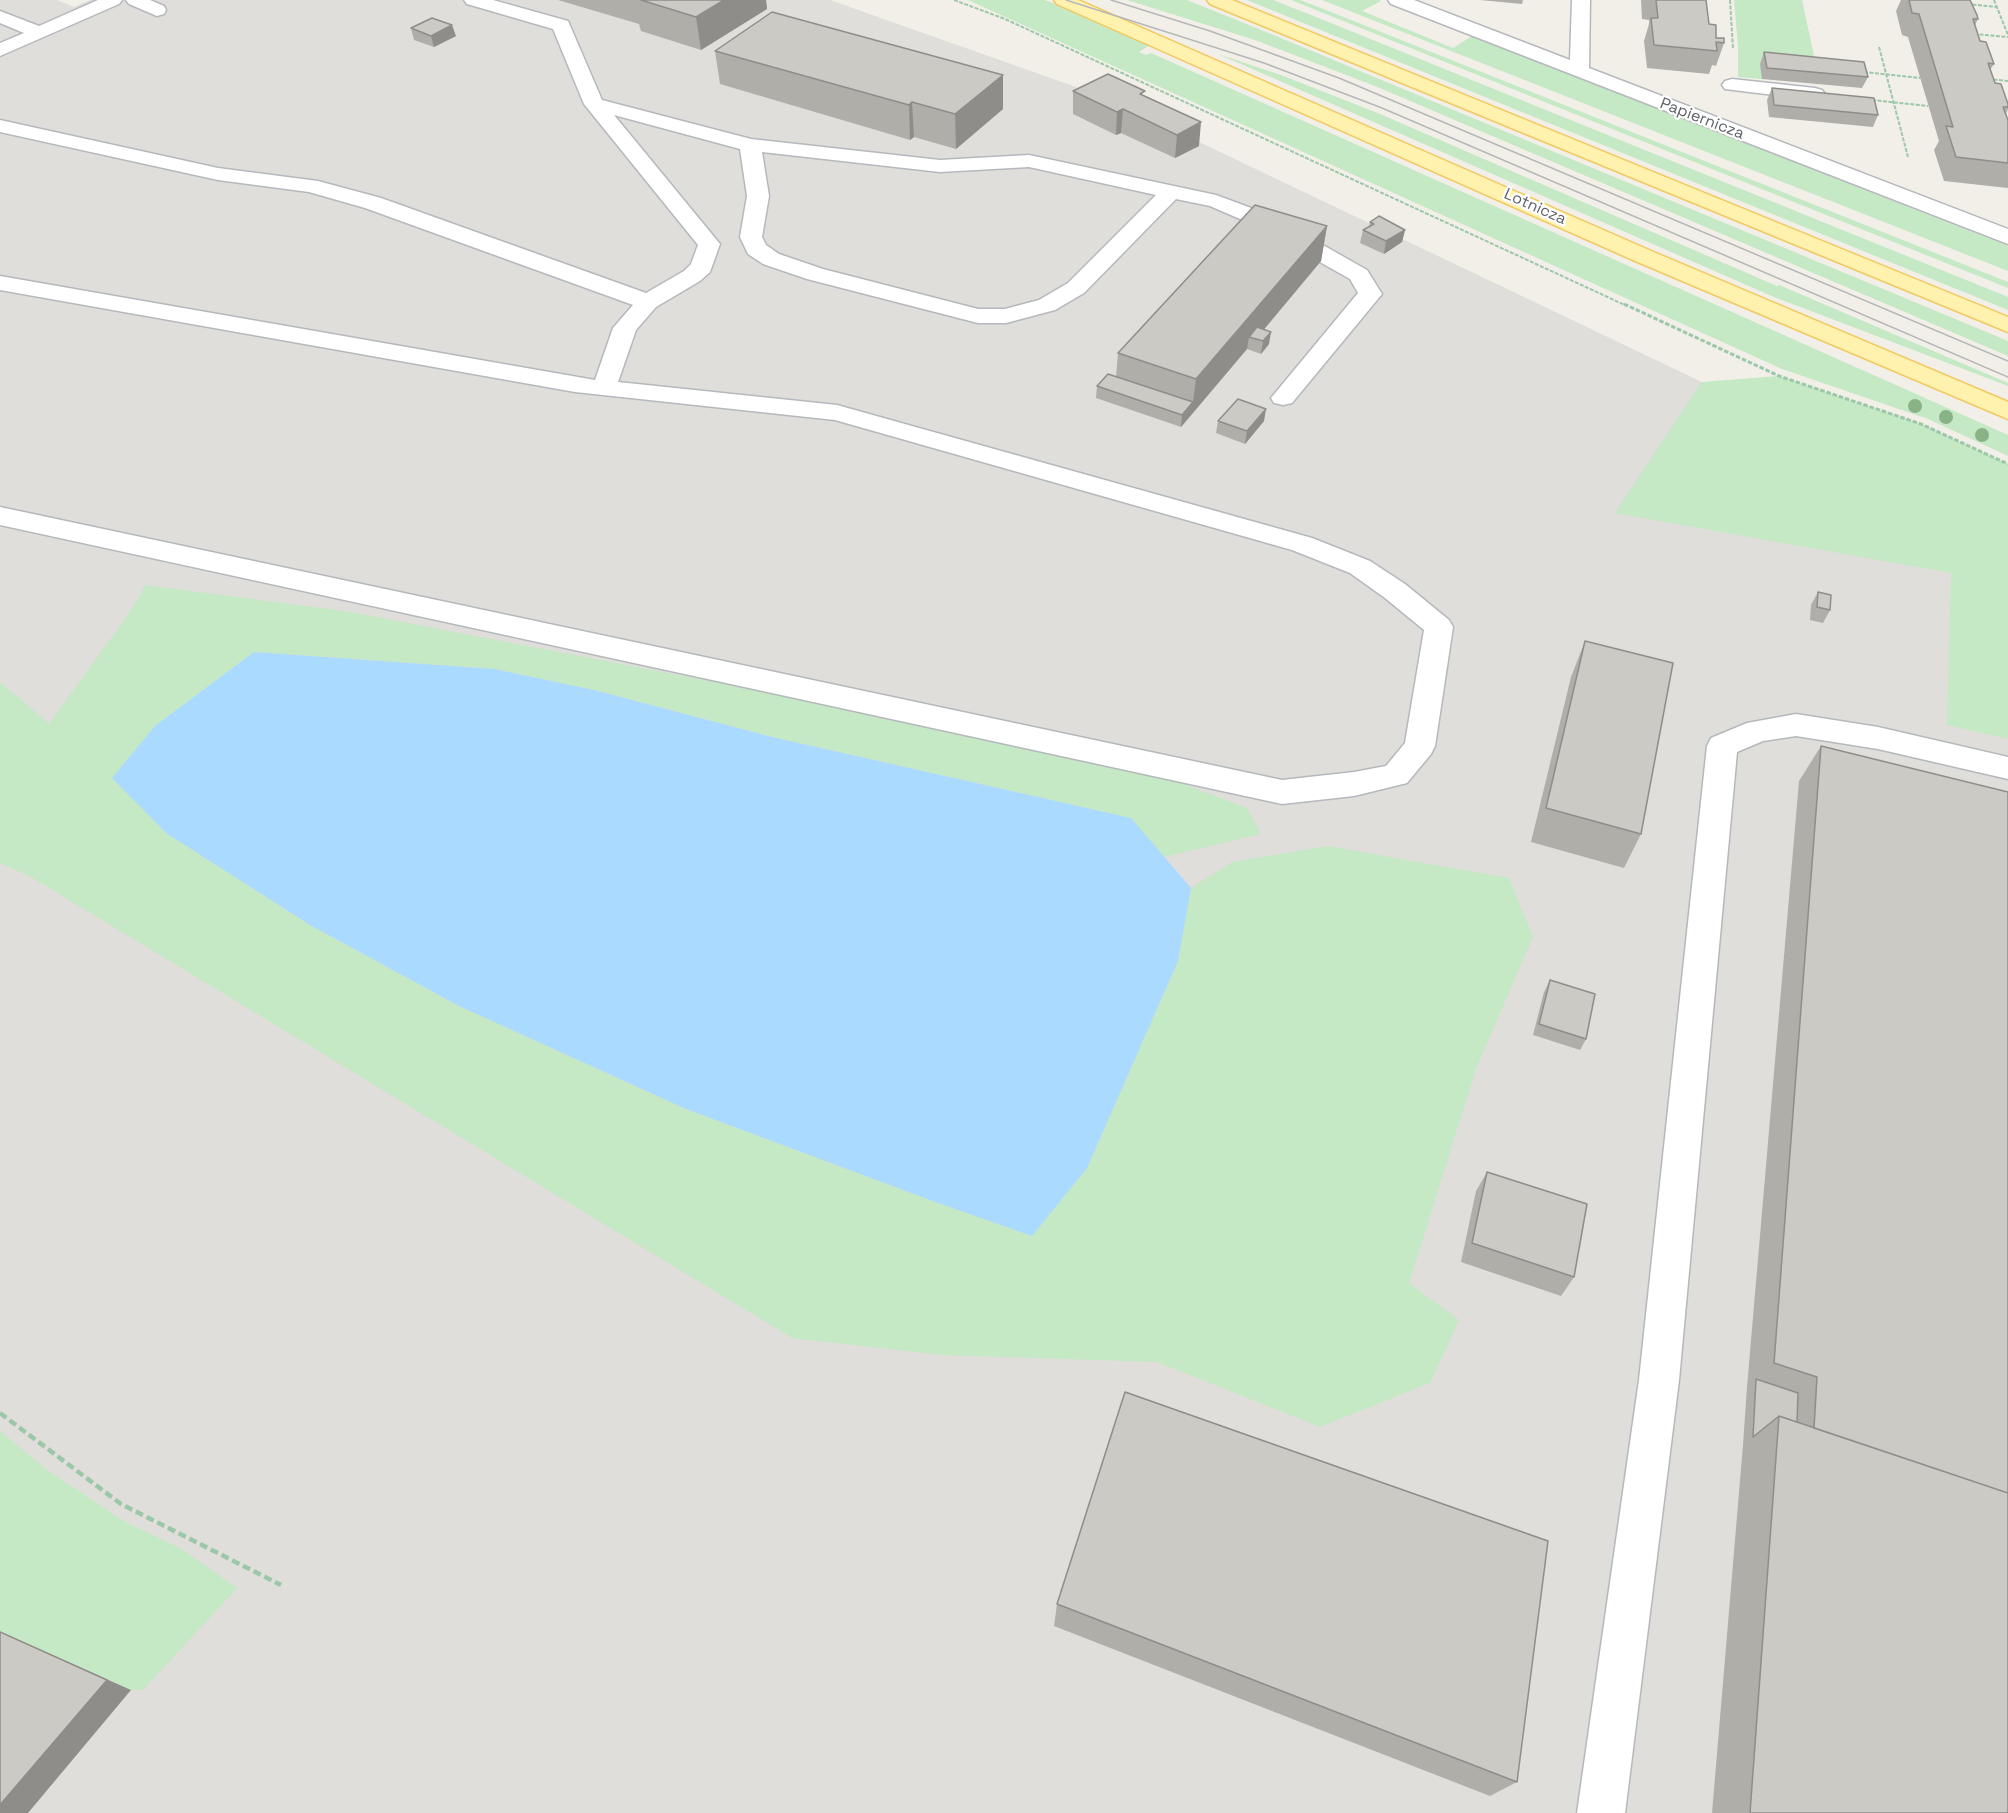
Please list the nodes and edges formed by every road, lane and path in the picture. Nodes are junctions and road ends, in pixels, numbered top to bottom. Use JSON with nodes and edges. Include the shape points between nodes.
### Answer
{"nodes":[{"id":1,"x":113,"y":0,"type":"edge"},
{"id":2,"x":135,"y":0,"type":"edge"},
{"id":3,"x":473,"y":0,"type":"edge"},
{"id":4,"x":954,"y":0,"type":"edge"},
{"id":5,"x":1063,"y":0,"type":"edge"},
{"id":6,"x":1216,"y":0,"type":"edge"},
{"id":7,"x":1397,"y":0,"type":"edge"},
{"id":8,"x":1581,"y":0,"type":"edge"},
{"id":9,"x":1730,"y":0,"type":"edge"},
{"id":10,"x":1994,"y":0,"type":"edge"},
{"id":11,"x":1962,"y":4,"type":"edge"},
{"id":12,"x":1996,"y":7,"type":"junction"},
{"id":13,"x":157,"y":10,"type":"dead end"},
{"id":14,"x":0,"y":17,"type":"edge"},
{"id":15,"x":39,"y":32,"type":"junction"},
{"id":16,"x":1971,"y":33,"type":"edge"},
{"id":17,"x":2008,"y":36,"type":"edge"},
{"id":18,"x":1880,"y":47,"type":"dead end"},
{"id":19,"x":0,"y":50,"type":"edge"},
{"id":20,"x":1579,"y":71,"type":"junction"},
{"id":21,"x":1859,"y":71,"type":"edge"},
{"id":22,"x":1886,"y":75,"type":"junction"},
{"id":23,"x":1920,"y":78,"type":"dead end"},
{"id":24,"x":1979,"y":78,"type":"edge"},
{"id":25,"x":2008,"y":81,"type":"edge"},
{"id":26,"x":1729,"y":94,"type":"junction"},
{"id":27,"x":1856,"y":99,"type":"joint"},
{"id":28,"x":1896,"y":103,"type":"junction"},
{"id":29,"x":594,"y":104,"type":"junction"},
{"id":30,"x":1928,"y":106,"type":"dead end"},
{"id":31,"x":1706,"y":120,"type":"junction"},
{"id":32,"x":0,"y":126,"type":"edge"},
{"id":33,"x":750,"y":145,"type":"junction"},
{"id":34,"x":1909,"y":163,"type":"dead end"},
{"id":35,"x":1171,"y":192,"type":"junction"},
{"id":36,"x":2008,"y":237,"type":"edge"},
{"id":37,"x":0,"y":283,"type":"edge"},
{"id":38,"x":648,"y":302,"type":"junction"},
{"id":39,"x":2008,"y":325,"type":"edge"},
{"id":40,"x":604,"y":388,"type":"junction"},
{"id":41,"x":1283,"y":398,"type":"dead end"},
{"id":42,"x":2008,"y":411,"type":"edge"},
{"id":43,"x":2008,"y":464,"type":"edge"},
{"id":44,"x":0,"y":516,"type":"edge"},
{"id":45,"x":2008,"y":768,"type":"edge"},
{"id":46,"x":0,"y":1413,"type":"edge"},
{"id":47,"x":281,"y":1585,"type":"dead end"},
{"id":48,"x":1601,"y":1813,"type":"edge"}],
"edges":[{"from":1,"to":15,"type":"street"},
{"from":2,"to":13,"type":"street"},
{"from":3,"to":29,"type":"street","via":[[561,25]]},
{"from":4,"to":43,"type":"path","via":[[1005,19],[1779,376],[1921,424]]},
{"from":5,"to":42,"type":"main road","name":"Lotnicza","via":[[1641,255]]},
{"from":6,"to":39,"type":"main road"},
{"from":7,"to":20,"type":"street","name":"Papiernicza"},
{"from":8,"to":20,"type":"street"},
{"from":9,"to":26,"type":"path","via":[[1734,36]]},
{"from":10,"to":12,"type":"path"},
{"from":11,"to":12,"type":"path"},
{"from":12,"to":17,"type":"path"},
{"from":14,"to":15,"type":"street"},
{"from":15,"to":19,"type":"street"},
{"from":16,"to":17,"type":"path"},
{"from":18,"to":22,"type":"path"},
{"from":20,"to":31,"type":"street","name":"Papiernicza"},
{"from":21,"to":22,"type":"path"},
{"from":22,"to":23,"type":"path"},
{"from":22,"to":28,"type":"path"},
{"from":24,"to":25,"type":"path"},
{"from":26,"to":27,"type":"street"},
{"from":26,"to":31,"type":"street"},
{"from":27,"to":28,"type":"path"},
{"from":28,"to":30,"type":"path"},
{"from":28,"to":34,"type":"path"},
{"from":29,"to":33,"type":"street"},
{"from":29,"to":38,"type":"street","via":[[709,244],[697,272]]},
{"from":31,"to":36,"type":"street","name":"Papiernicza"},
{"from":32,"to":38,"type":"street","via":[[218,174],[320,188],[373,203]]},
{"from":33,"to":35,"type":"street","via":[[940,166],[1029,161]]},
{"from":33,"to":35,"type":"street","via":[[758,196],[751,237],[756,249],[771,259],[815,274],[978,316],[1006,316],[1047,305],[1076,288]]},
{"from":35,"to":41,"type":"street","via":[[1216,201],[1262,220],[1359,275],[1370,294]]},
{"from":37,"to":40,"type":"street"},
{"from":38,"to":40,"type":"street","via":[[625,328]]},
{"from":40,"to":44,"type":"street","via":[[837,413],[1302,544],[1360,567],[1439,627],[1420,746],[1396,775],[1282,792]]},
{"from":45,"to":48,"type":"street","via":[[1878,738],[1796,725],[1758,731],[1722,746],[1659,1380]]},
{"from":46,"to":47,"type":"path","via":[[121,1504]]}]}
